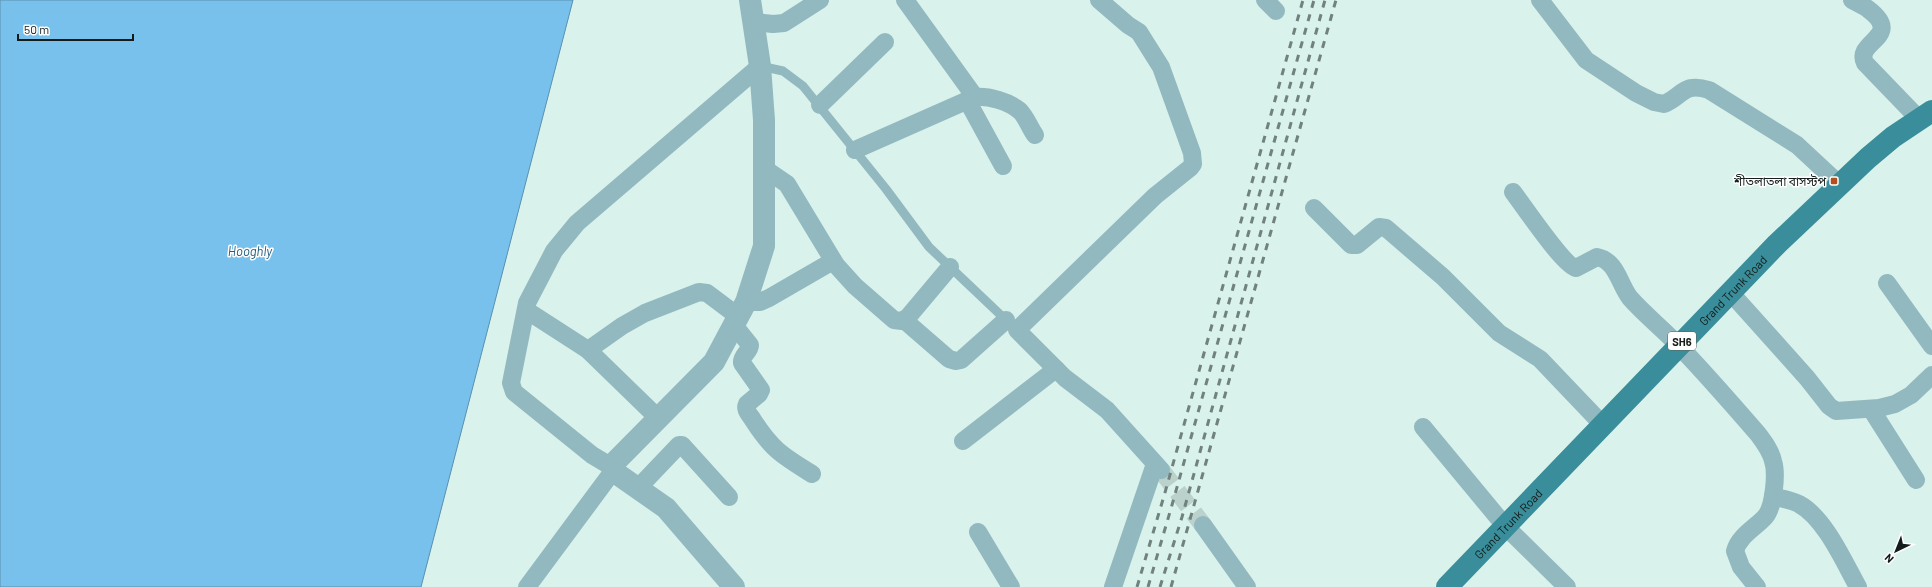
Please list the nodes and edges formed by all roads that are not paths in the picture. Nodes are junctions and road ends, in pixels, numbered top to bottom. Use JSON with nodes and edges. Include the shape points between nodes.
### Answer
{"nodes":[{"id":1,"x":750,"y":0,"type":"edge"},
{"id":2,"x":820,"y":0,"type":"edge"},
{"id":3,"x":905,"y":0,"type":"edge"},
{"id":4,"x":1099,"y":0,"type":"edge"},
{"id":5,"x":1540,"y":0,"type":"edge"},
{"id":6,"x":1852,"y":0,"type":"edge"},
{"id":7,"x":754,"y":22,"type":"junction"},
{"id":8,"x":885,"y":42,"type":"dead end"},
{"id":9,"x":760,"y":66,"type":"junction"},
{"id":10,"x":971,"y":98,"type":"junction"},
{"id":11,"x":820,"y":105,"type":"junction"},
{"id":12,"x":1926,"y":115,"type":"edge"},
{"id":13,"x":1035,"y":136,"type":"dead end"},
{"id":14,"x":855,"y":150,"type":"junction"},
{"id":15,"x":1004,"y":166,"type":"dead end"},
{"id":16,"x":765,"y":169,"type":"junction"},
{"id":17,"x":1839,"y":184,"type":"junction"},
{"id":18,"x":1513,"y":192,"type":"dead end"},
{"id":19,"x":1314,"y":208,"type":"dead end"},
{"id":20,"x":833,"y":261,"type":"junction"},
{"id":21,"x":950,"y":266,"type":"junction"},
{"id":22,"x":1887,"y":283,"type":"dead end"},
{"id":23,"x":1730,"y":292,"type":"junction"},
{"id":24,"x":526,"y":310,"type":"junction"},
{"id":25,"x":740,"y":315,"type":"junction"},
{"id":26,"x":904,"y":320,"type":"junction"},
{"id":27,"x":1011,"y":325,"type":"junction"},
{"id":28,"x":1678,"y":345,"type":"junction"},
{"id":29,"x":1932,"y":346,"type":"edge"},
{"id":30,"x":588,"y":350,"type":"junction"},
{"id":31,"x":1056,"y":369,"type":"junction"},
{"id":32,"x":1932,"y":375,"type":"edge"},
{"id":33,"x":1871,"y":408,"type":"junction"},
{"id":34,"x":658,"y":418,"type":"junction"},
{"id":35,"x":1602,"y":424,"type":"junction"},
{"id":36,"x":1423,"y":427,"type":"dead end"},
{"id":37,"x":963,"y":441,"type":"dead end"},
{"id":38,"x":613,"y":469,"type":"junction"},
{"id":39,"x":812,"y":474,"type":"dead end"},
{"id":40,"x":1916,"y":480,"type":"dead end"},
{"id":41,"x":638,"y":488,"type":"junction"},
{"id":42,"x":1773,"y":496,"type":"junction"},
{"id":43,"x":729,"y":497,"type":"dead end"},
{"id":44,"x":1203,"y":525,"type":"tunnel mouth"},
{"id":45,"x":1505,"y":526,"type":"junction"},
{"id":46,"x":978,"y":532,"type":"dead end"},
{"id":47,"x":1115,"y":580,"type":"edge"},
{"id":48,"x":527,"y":587,"type":"edge"},
{"id":49,"x":734,"y":587,"type":"edge"},
{"id":50,"x":1011,"y":587,"type":"edge"},
{"id":51,"x":1098,"y":587,"type":"edge"},
{"id":52,"x":1247,"y":587,"type":"edge"},
{"id":53,"x":1447,"y":587,"type":"edge"},
{"id":54,"x":1567,"y":587,"type":"edge"},
{"id":55,"x":1757,"y":587,"type":"edge"},
{"id":56,"x":1858,"y":587,"type":"edge"}],
"edges":[{"from":1,"to":7,"type":"street"},
{"from":2,"to":7,"type":"street","via":[[784,23]]},
{"from":3,"to":10,"type":"street"},
{"from":4,"to":27,"type":"street","via":[[1139,32],[1161,67],[1192,153],[1193,164]]},
{"from":5,"to":17,"type":"street","via":[[1586,60],[1636,93],[1664,104],[1688,88],[1709,90],[1797,145]]},
{"from":6,"to":12,"type":"street","via":[[1873,14],[1882,26],[1881,34],[1865,50],[1865,63]]},
{"from":7,"to":9,"type":"street"},
{"from":8,"to":11,"type":"street"},
{"from":9,"to":11,"type":"lane","via":[[779,69],[794,78]]},
{"from":9,"to":16,"type":"street"},
{"from":9,"to":24,"type":"street","via":[[577,223],[554,251],[527,303]]},
{"from":10,"to":13,"type":"street","via":[[984,96],[1020,111]]},
{"from":10,"to":14,"type":"street"},
{"from":10,"to":15,"type":"street"},
{"from":11,"to":14,"type":"lane"},
{"from":12,"to":17,"type":"main road","name":"Grand Trunk Road","number":"SH6","via":[[1893,137]]},
{"from":14,"to":21,"type":"lane","via":[[930,248]]},
{"from":16,"to":20,"type":"street","via":[[788,184]]},
{"from":16,"to":25,"type":"street","via":[[764,246]]},
{"from":17,"to":23,"type":"main road","name":"Grand Trunk Road","number":"SH6"},
{"from":18,"to":28,"type":"street","via":[[1570,266],[1576,268],[1597,257],[1605,260],[1616,271],[1627,295]]},
{"from":19,"to":35,"type":"street","via":[[1351,245],[1357,245],[1382,226],[1386,228],[1443,277],[1499,333],[1545,364]]},
{"from":20,"to":25,"type":"street"},
{"from":20,"to":26,"type":"street","via":[[855,286],[894,320]]},
{"from":21,"to":26,"type":"street"},
{"from":21,"to":27,"type":"lane"},
{"from":22,"to":29,"type":"street"},
{"from":23,"to":28,"type":"main road","name":"Grand Trunk Road","number":"SH6"},
{"from":23,"to":33,"type":"street","via":[[1829,406],[1841,412]]},
{"from":24,"to":30,"type":"street"},
{"from":24,"to":38,"type":"street","via":[[510,383],[514,392]]},
{"from":25,"to":30,"type":"street","via":[[707,293],[699,292],[645,313]]},
{"from":25,"to":34,"type":"street","via":[[714,362]]},
{"from":25,"to":39,"type":"street","via":[[750,347],[742,362],[761,390],[746,404],[746,410],[764,438],[776,451]]},
{"from":26,"to":27,"type":"street","via":[[949,359],[956,361]]},
{"from":27,"to":31,"type":"street"},
{"from":28,"to":35,"type":"main road","name":"Grand Trunk Road","number":"SH6"},
{"from":28,"to":42,"type":"street","via":[[1766,446],[1774,463]]},
{"from":30,"to":34,"type":"street"},
{"from":31,"to":37,"type":"street"},
{"from":31,"to":47,"type":"street","via":[[1107,410],[1158,467]]},
{"from":32,"to":33,"type":"street","via":[[1903,400],[1887,407]]},
{"from":33,"to":40,"type":"street"},
{"from":34,"to":38,"type":"street","via":[[615,462]]},
{"from":35,"to":45,"type":"main road","name":"Grand Trunk Road","number":"SH6"},
{"from":36,"to":45,"type":"street"},
{"from":38,"to":41,"type":"street"},
{"from":38,"to":48,"type":"street"},
{"from":41,"to":43,"type":"street","via":[[679,444]]},
{"from":41,"to":49,"type":"street","via":[[666,508]]},
{"from":42,"to":55,"type":"street","via":[[1769,511],[1739,541],[1735,551],[1741,567]]},
{"from":42,"to":56,"type":"street","via":[[1800,505],[1815,517]]},
{"from":44,"to":52,"type":"street"},
{"from":45,"to":53,"type":"main road","name":"Grand Trunk Road","number":"SH6"},
{"from":45,"to":54,"type":"street"},
{"from":46,"to":50,"type":"street"},
{"from":47,"to":51,"type":"street"}]}
